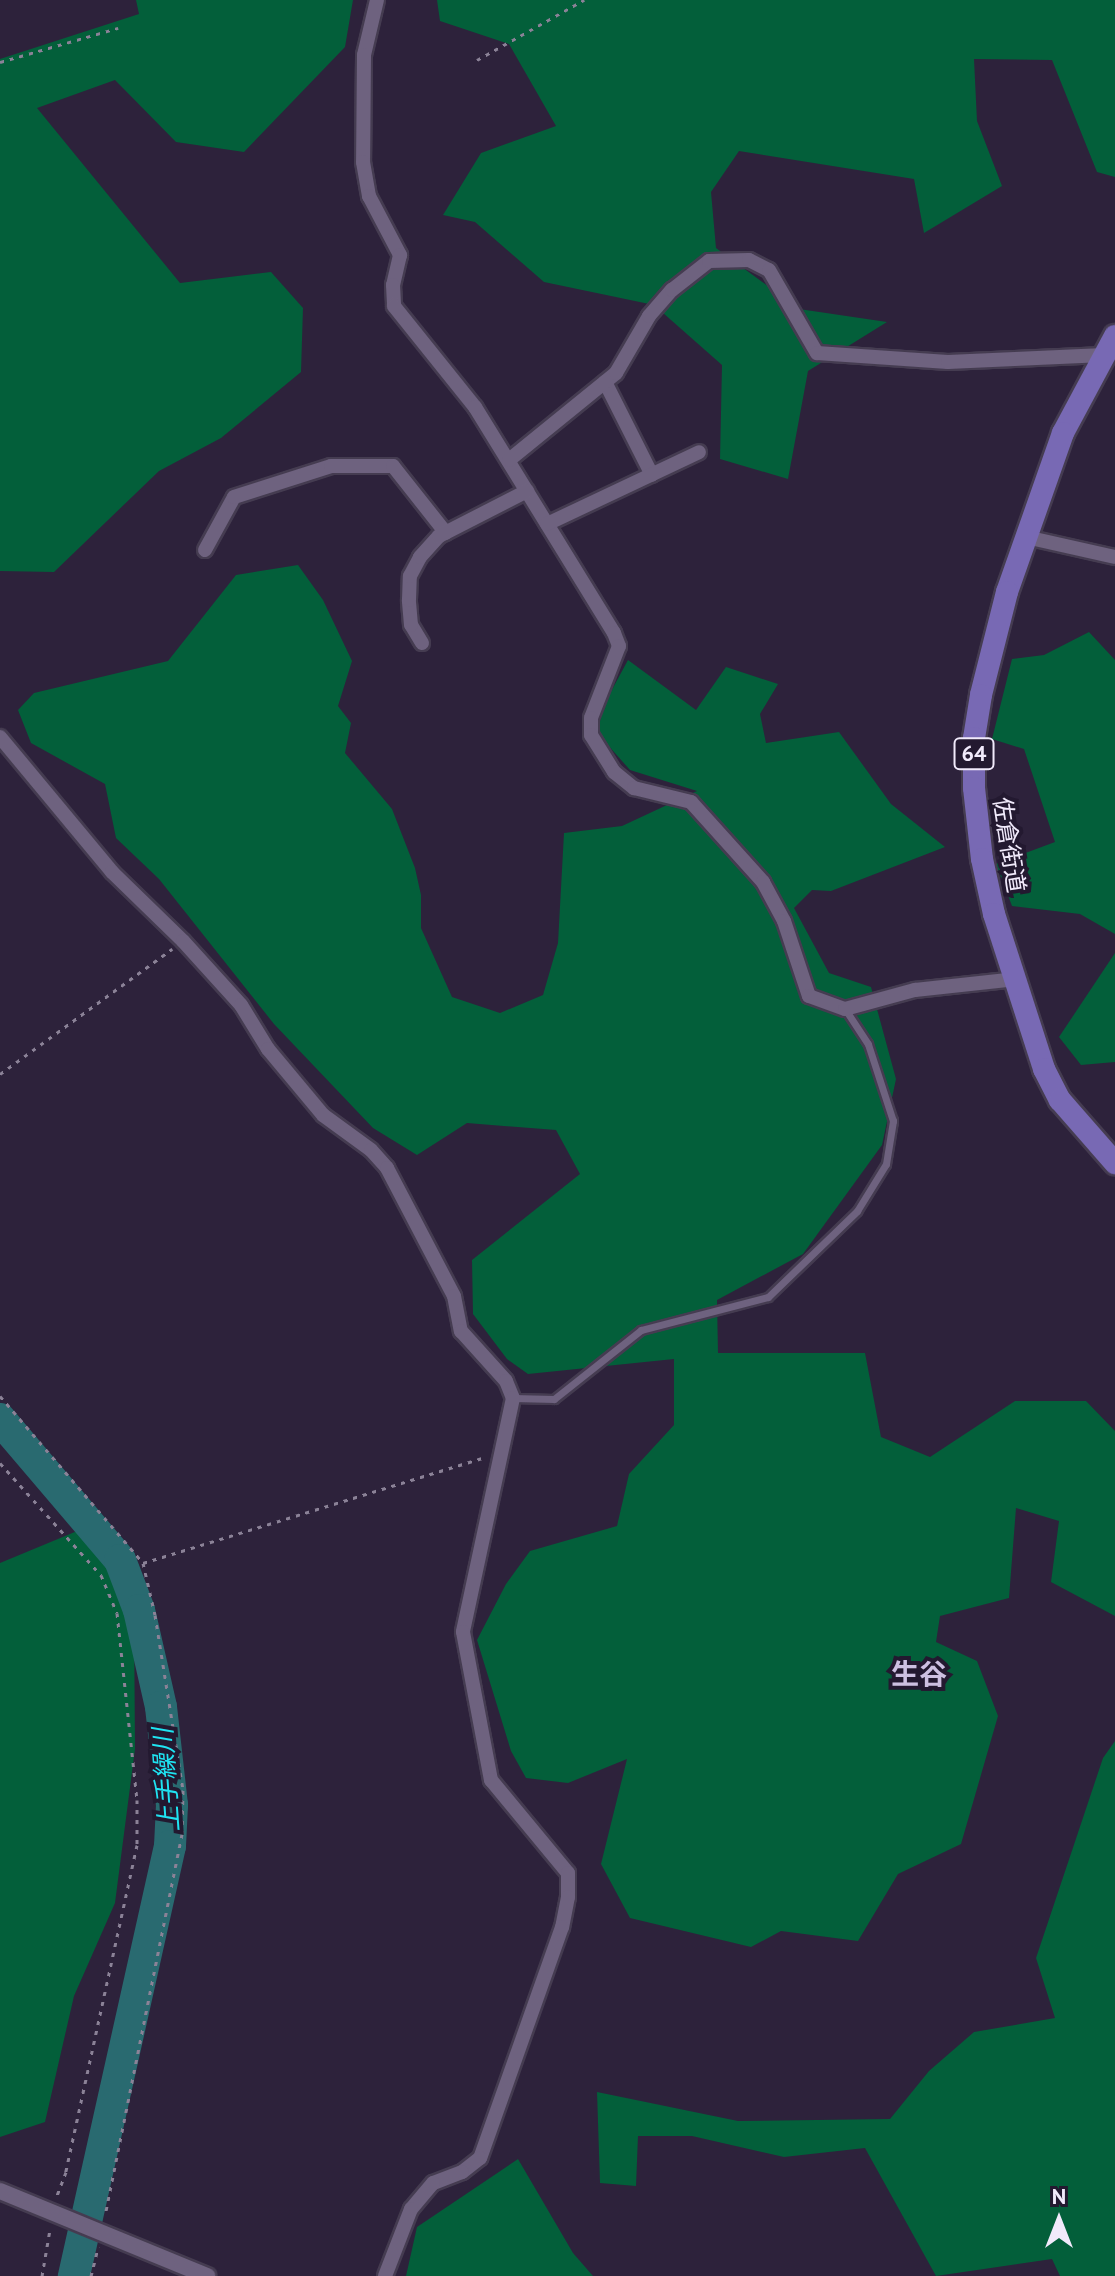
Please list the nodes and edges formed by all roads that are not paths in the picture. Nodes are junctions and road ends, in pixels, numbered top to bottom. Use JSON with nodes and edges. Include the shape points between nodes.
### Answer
{"nodes":[{"id":1,"x":377,"y":0,"type":"edge"},
{"id":2,"x":1110,"y":346,"type":"edge"},
{"id":3,"x":605,"y":382,"type":"junction"},
{"id":4,"x":699,"y":452,"type":"dead end"},
{"id":5,"x":509,"y":460,"type":"junction"},
{"id":6,"x":652,"y":475,"type":"junction"},
{"id":7,"x":527,"y":491,"type":"junction"},
{"id":8,"x":547,"y":524,"type":"junction"},
{"id":9,"x":446,"y":533,"type":"junction"},
{"id":10,"x":1026,"y":537,"type":"junction"},
{"id":11,"x":205,"y":550,"type":"dead end"},
{"id":12,"x":1115,"y":557,"type":"edge"},
{"id":13,"x":422,"y":643,"type":"dead end"},
{"id":14,"x":0,"y":737,"type":"edge"},
{"id":15,"x":1016,"y":979,"type":"junction"},
{"id":16,"x":845,"y":1009,"type":"junction"},
{"id":17,"x":1115,"y":1163,"type":"edge"},
{"id":18,"x":513,"y":1398,"type":"junction"},
{"id":19,"x":0,"y":2191,"type":"edge"},
{"id":20,"x":207,"y":2276,"type":"edge"},
{"id":21,"x":385,"y":2276,"type":"edge"}],
"edges":[{"from":1,"to":5,"type":"street","via":[[364,55],[363,162],[369,196],[400,255],[394,306],[475,407]]},
{"from":2,"to":3,"type":"street","via":[[948,362],[817,353],[769,270],[749,260],[709,261],[656,308]]},
{"from":2,"to":10,"type":"main road","name":"佐倉街道","number":"64","via":[[1063,433]]},
{"from":3,"to":5,"type":"street"},
{"from":3,"to":6,"type":"street"},
{"from":4,"to":6,"type":"street"},
{"from":5,"to":7,"type":"street"},
{"from":6,"to":8,"type":"street"},
{"from":7,"to":8,"type":"street"},
{"from":7,"to":9,"type":"street"},
{"from":8,"to":16,"type":"street","via":[[619,646],[591,718],[591,735],[614,772],[634,788],[691,802],[763,882],[784,921],[809,996]]},
{"from":9,"to":11,"type":"street","via":[[393,466],[331,466],[234,497]]},
{"from":9,"to":13,"type":"street","via":[[420,557],[410,576],[411,625]]},
{"from":10,"to":12,"type":"street"},
{"from":10,"to":15,"type":"main road","name":"佐倉街道","number":"64","via":[[993,644],[974,738],[982,859]]},
{"from":14,"to":18,"type":"street","via":[[112,872],[241,1005],[268,1049],[323,1115],[387,1168],[454,1296],[461,1331],[506,1381]]},
{"from":15,"to":16,"type":"street","via":[[915,990]]},
{"from":15,"to":17,"type":"main road","name":"佐倉街道","number":"64","via":[[1044,1069],[1060,1100]]},
{"from":16,"to":18,"type":"lane","via":[[868,1044],[893,1121],[886,1164],[857,1211],[768,1297],[641,1330],[554,1399]]},
{"from":18,"to":21,"type":"street","via":[[463,1632],[491,1780],[568,1873],[568,1897],[480,2158],[433,2183],[411,2209]]},
{"from":19,"to":20,"type":"street"}]}
